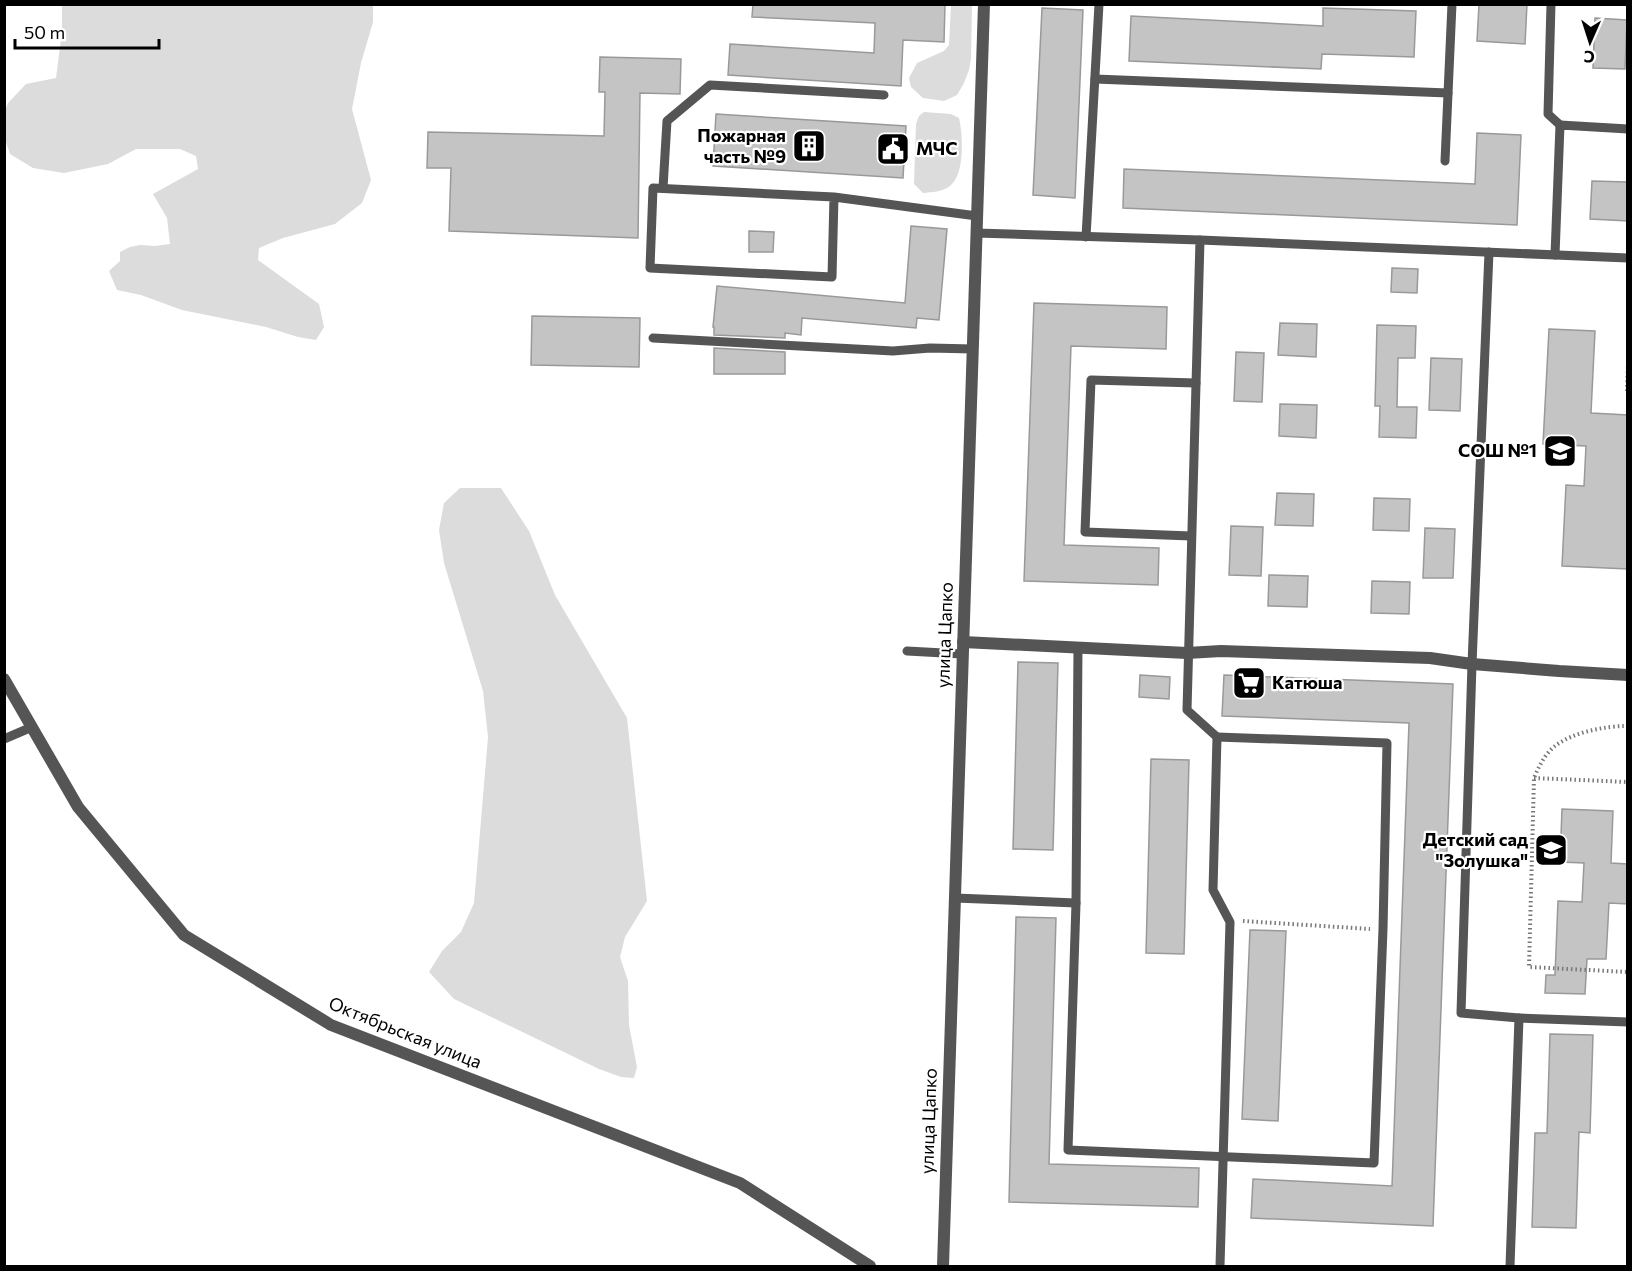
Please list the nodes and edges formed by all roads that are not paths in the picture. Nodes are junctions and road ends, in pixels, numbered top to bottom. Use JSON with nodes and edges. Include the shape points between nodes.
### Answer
{"nodes":[{"id":1,"x":984,"y":4,"type":"edge"},
{"id":2,"x":1099,"y":4,"type":"edge"},
{"id":3,"x":1452,"y":4,"type":"edge"},
{"id":4,"x":1551,"y":4,"type":"edge"},
{"id":5,"x":1095,"y":79,"type":"junction"},
{"id":6,"x":1448,"y":93,"type":"junction"},
{"id":7,"x":884,"y":96,"type":"dead end"},
{"id":8,"x":1560,"y":125,"type":"junction"},
{"id":9,"x":1628,"y":129,"type":"edge"},
{"id":10,"x":1445,"y":161,"type":"dead end"},
{"id":11,"x":663,"y":188,"type":"junction"},
{"id":12,"x":834,"y":197,"type":"junction"},
{"id":13,"x":977,"y":216,"type":"junction"},
{"id":14,"x":976,"y":233,"type":"junction"},
{"id":15,"x":1086,"y":237,"type":"junction"},
{"id":16,"x":1200,"y":240,"type":"junction"},
{"id":17,"x":1489,"y":252,"type":"junction"},
{"id":18,"x":1555,"y":255,"type":"junction"},
{"id":19,"x":1628,"y":258,"type":"edge"},
{"id":20,"x":653,"y":338,"type":"dead end"},
{"id":21,"x":973,"y":349,"type":"junction"},
{"id":22,"x":1196,"y":383,"type":"junction"},
{"id":23,"x":1191,"y":536,"type":"junction"},
{"id":24,"x":1078,"y":647,"type":"junction"},
{"id":25,"x":963,"y":648,"type":"junction"},
{"id":26,"x":907,"y":651,"type":"dead end"},
{"id":27,"x":1187,"y":653,"type":"junction"},
{"id":28,"x":1472,"y":664,"type":"junction"},
{"id":29,"x":1628,"y":675,"type":"edge"},
{"id":30,"x":4,"y":679,"type":"edge"},
{"id":31,"x":32,"y":727,"type":"junction"},
{"id":32,"x":1217,"y":736,"type":"junction"},
{"id":33,"x":4,"y":739,"type":"edge"},
{"id":34,"x":955,"y":898,"type":"junction"},
{"id":35,"x":1076,"y":903,"type":"junction"},
{"id":36,"x":1519,"y":1018,"type":"junction"},
{"id":37,"x":1628,"y":1022,"type":"edge"},
{"id":38,"x":1223,"y":1156,"type":"junction"},
{"id":39,"x":870,"y":1266,"type":"edge"},
{"id":40,"x":943,"y":1266,"type":"edge"},
{"id":41,"x":1220,"y":1266,"type":"edge"},
{"id":42,"x":1510,"y":1266,"type":"edge"}],
"edges":[{"from":1,"to":13,"type":"street","name":"улица Цапко"},
{"from":2,"to":5,"type":"lane"},
{"from":3,"to":6,"type":"lane"},
{"from":4,"to":8,"type":"lane","via":[[1548,114]]},
{"from":5,"to":6,"type":"lane"},
{"from":5,"to":15,"type":"lane"},
{"from":6,"to":10,"type":"lane"},
{"from":7,"to":11,"type":"lane","via":[[710,85],[667,122]]},
{"from":8,"to":9,"type":"lane"},
{"from":8,"to":18,"type":"lane"},
{"from":11,"to":12,"type":"lane"},
{"from":11,"to":12,"type":"lane","via":[[653,188],[650,268],[832,277]]},
{"from":12,"to":13,"type":"lane"},
{"from":13,"to":14,"type":"street","name":"улица Цапко"},
{"from":14,"to":15,"type":"lane"},
{"from":14,"to":21,"type":"street","name":"улица Цапко"},
{"from":15,"to":16,"type":"lane"},
{"from":16,"to":17,"type":"lane"},
{"from":16,"to":22,"type":"lane"},
{"from":17,"to":18,"type":"lane"},
{"from":17,"to":28,"type":"lane"},
{"from":18,"to":19,"type":"lane"},
{"from":20,"to":21,"type":"lane","via":[[892,351]]},
{"from":21,"to":25,"type":"street","name":"улица Цапко"},
{"from":22,"to":23,"type":"lane"},
{"from":22,"to":23,"type":"lane","via":[[1091,380],[1085,532]]},
{"from":23,"to":27,"type":"lane"},
{"from":24,"to":25,"type":"street"},
{"from":24,"to":27,"type":"street"},
{"from":24,"to":35,"type":"lane"},
{"from":25,"to":26,"type":"lane"},
{"from":25,"to":34,"type":"street","name":"улица Цапко"},
{"from":27,"to":28,"type":"street","via":[[1430,658]]},
{"from":27,"to":32,"type":"lane","via":[[1187,710]]},
{"from":28,"to":29,"type":"street"},
{"from":28,"to":36,"type":"lane","via":[[1461,1013]]},
{"from":30,"to":31,"type":"street","name":"Октябрьская улица"},
{"from":31,"to":33,"type":"lane"},
{"from":31,"to":39,"type":"street","name":"Октябрьская улица","via":[[78,807],[184,935],[332,1025],[740,1183]]},
{"from":32,"to":38,"type":"lane","via":[[1213,890],[1230,922]]},
{"from":32,"to":38,"type":"lane","via":[[1387,744],[1374,1162]]},
{"from":34,"to":35,"type":"lane"},
{"from":34,"to":40,"type":"street","name":"улица Цапко"},
{"from":35,"to":38,"type":"lane","via":[[1068,1150]]},
{"from":36,"to":37,"type":"lane"},
{"from":36,"to":42,"type":"lane"},
{"from":38,"to":41,"type":"lane"}]}
